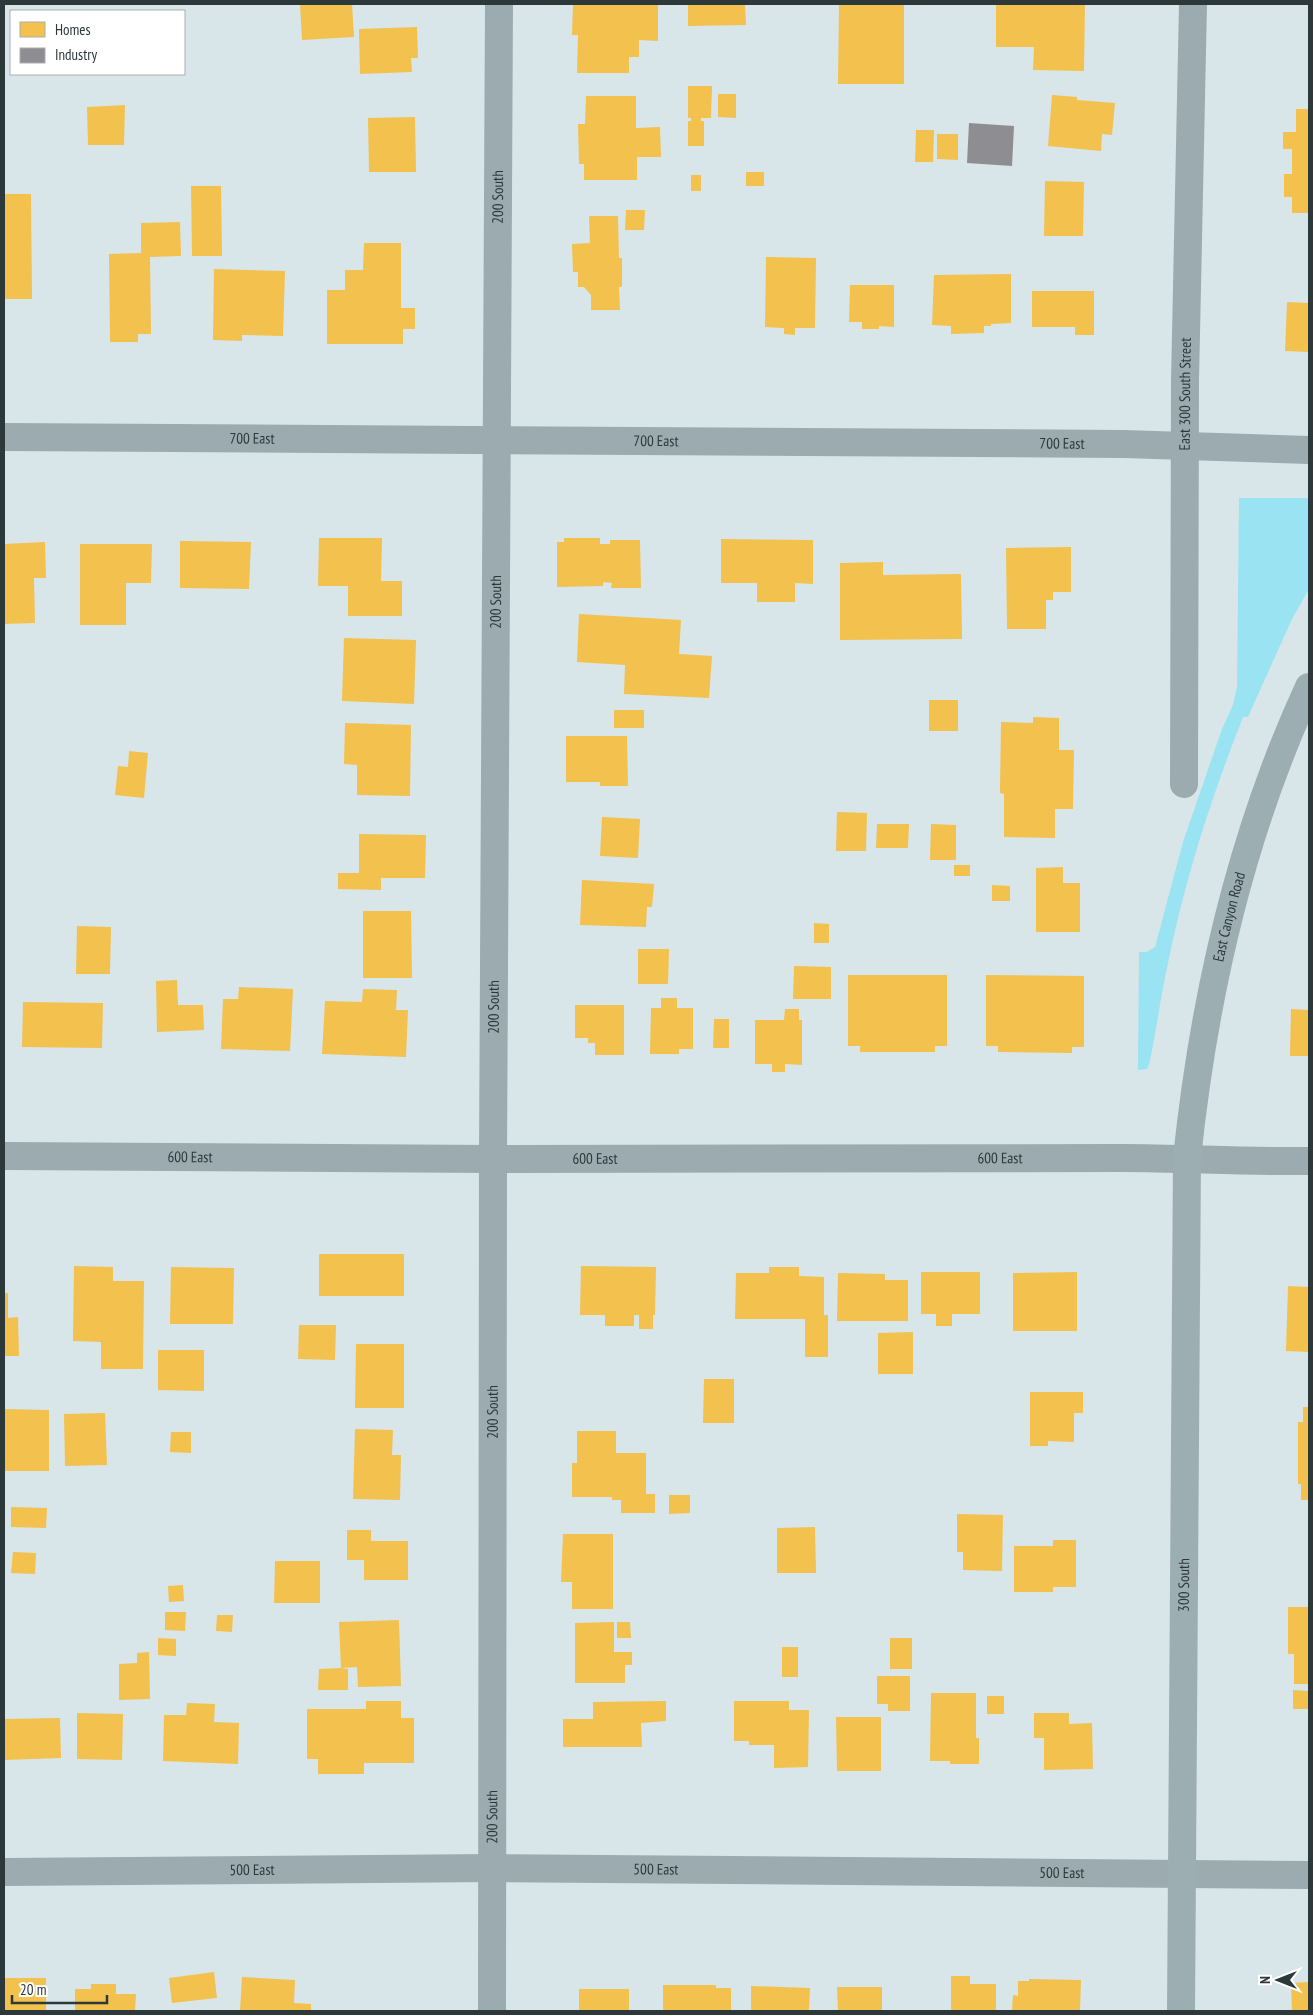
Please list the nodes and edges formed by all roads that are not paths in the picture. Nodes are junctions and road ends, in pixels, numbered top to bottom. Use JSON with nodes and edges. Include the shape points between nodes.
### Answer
{"nodes":[{"id":1,"x":499,"y":4,"type":"edge"},
{"id":2,"x":1193,"y":4,"type":"edge"},
{"id":3,"x":4,"y":437,"type":"edge"},
{"id":4,"x":498,"y":440,"type":"junction"},
{"id":5,"x":1185,"y":445,"type":"junction"},
{"id":6,"x":1309,"y":450,"type":"edge"},
{"id":7,"x":1309,"y":687,"type":"edge"},
{"id":8,"x":1184,"y":784,"type":"dead end"},
{"id":9,"x":4,"y":1156,"type":"edge"},
{"id":10,"x":1187,"y":1158,"type":"junction"},
{"id":11,"x":493,"y":1159,"type":"junction"},
{"id":12,"x":1309,"y":1161,"type":"edge"},
{"id":13,"x":493,"y":1868,"type":"junction"},
{"id":14,"x":4,"y":1872,"type":"edge"},
{"id":15,"x":1182,"y":1873,"type":"junction"},
{"id":16,"x":1309,"y":1875,"type":"edge"},
{"id":17,"x":492,"y":2011,"type":"edge"},
{"id":18,"x":1181,"y":2011,"type":"edge"}],
"edges":[{"from":1,"to":4,"type":"street","name":"200 South"},
{"from":2,"to":5,"type":"street","name":"East 300 South Street"},
{"from":3,"to":4,"type":"street","name":"700 East"},
{"from":4,"to":5,"type":"street","name":"700 East"},
{"from":4,"to":11,"type":"street","name":"200 South"},
{"from":5,"to":6,"type":"street","name":"700 East"},
{"from":5,"to":8,"type":"street","name":"East 300 South Street"},
{"from":7,"to":10,"type":"main road","name":"East Canyon Road","via":[[1268,785],[1225,928],[1200,1052]]},
{"from":9,"to":11,"type":"street","name":"600 East"},
{"from":10,"to":11,"type":"street","name":"600 East"},
{"from":10,"to":12,"type":"street","name":"600 East"},
{"from":10,"to":15,"type":"main road","name":"300 South"},
{"from":11,"to":13,"type":"street","name":"200 South"},
{"from":13,"to":14,"type":"street","name":"500 East"},
{"from":13,"to":15,"type":"street","name":"500 East"},
{"from":13,"to":17,"type":"street","name":"200 South"},
{"from":15,"to":16,"type":"street","name":"500 East"},
{"from":15,"to":18,"type":"main road","name":"300 South"}]}
